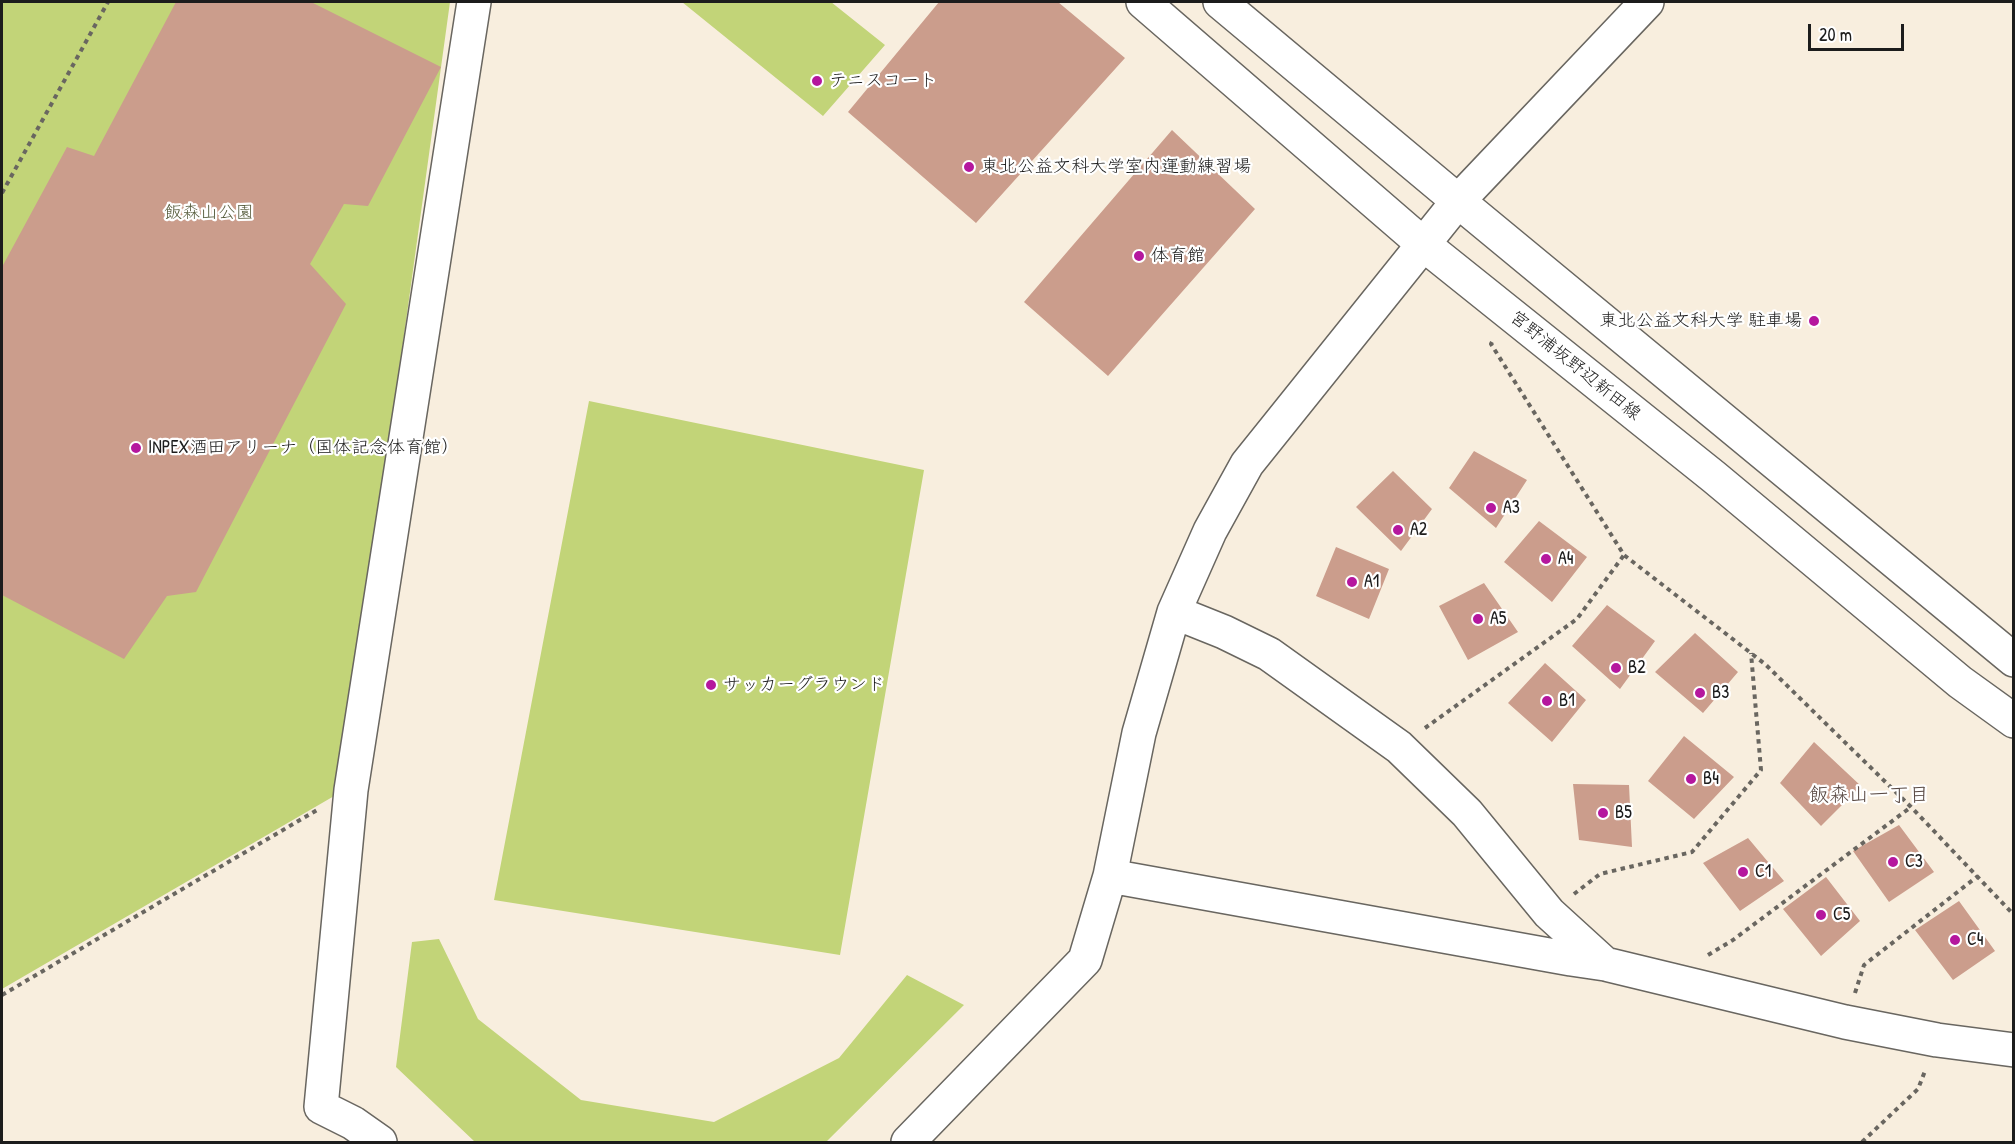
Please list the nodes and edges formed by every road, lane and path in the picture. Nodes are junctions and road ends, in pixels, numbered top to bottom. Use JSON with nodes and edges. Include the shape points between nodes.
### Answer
{"nodes":[{"id":1,"x":108,"y":2,"type":"edge"},
{"id":2,"x":474,"y":2,"type":"edge"},
{"id":3,"x":1143,"y":2,"type":"edge"},
{"id":4,"x":1220,"y":2,"type":"edge"},
{"id":5,"x":1647,"y":2,"type":"edge"},
{"id":6,"x":2,"y":193,"type":"edge"},
{"id":7,"x":1458,"y":201,"type":"junction"},
{"id":8,"x":1424,"y":244,"type":"junction"},
{"id":9,"x":1511,"y":314,"type":"junction"},
{"id":10,"x":1624,"y":555,"type":"junction"},
{"id":11,"x":1174,"y":612,"type":"junction"},
{"id":12,"x":1751,"y":652,"type":"junction"},
{"id":13,"x":2013,"y":660,"type":"edge"},
{"id":14,"x":2013,"y":721,"type":"edge"},
{"id":15,"x":1399,"y":747,"type":"junction"},
{"id":16,"x":351,"y":790,"type":"junction"},
{"id":17,"x":1911,"y":807,"type":"junction"},
{"id":18,"x":1110,"y":876,"type":"junction"},
{"id":19,"x":1978,"y":876,"type":"junction"},
{"id":20,"x":1549,"y":913,"type":"junction"},
{"id":21,"x":2013,"y":915,"type":"edge"},
{"id":22,"x":1605,"y":964,"type":"junction"},
{"id":23,"x":1676,"y":981,"type":"junction"},
{"id":24,"x":2,"y":995,"type":"edge"},
{"id":25,"x":1845,"y":1022,"type":"junction"},
{"id":26,"x":1937,"y":1040,"type":"junction"},
{"id":27,"x":2013,"y":1050,"type":"edge"},
{"id":28,"x":380,"y":1143,"type":"edge"},
{"id":29,"x":908,"y":1143,"type":"edge"},
{"id":30,"x":1862,"y":1143,"type":"edge"}],
"edges":[{"from":1,"to":6,"type":"path"},
{"from":2,"to":16,"type":"street"},
{"from":3,"to":8,"type":"street","name":"宮野浦坂野辺新田線"},
{"from":4,"to":7,"type":"street"},
{"from":5,"to":7,"type":"street"},
{"from":7,"to":8,"type":"street"},
{"from":7,"to":13,"type":"street"},
{"from":8,"to":9,"type":"street","name":"宮野浦坂野辺新田線"},
{"from":8,"to":11,"type":"street","via":[[1247,464],[1210,531]]},
{"from":9,"to":10,"type":"path","via":[[1491,344]]},
{"from":9,"to":14,"type":"street","name":"宮野浦坂野辺新田線","via":[[1960,682]]},
{"from":10,"to":12,"type":"path"},
{"from":10,"to":15,"type":"path","via":[[1577,619]]},
{"from":11,"to":15,"type":"street","via":[[1269,654]]},
{"from":11,"to":18,"type":"street","via":[[1139,733]]},
{"from":12,"to":17,"type":"path"},
{"from":12,"to":20,"type":"path","via":[[1761,770],[1692,852],[1600,874]]},
{"from":15,"to":20,"type":"street","via":[[1467,813]]},
{"from":16,"to":24,"type":"path"},
{"from":16,"to":28,"type":"street","via":[[321,1107],[353,1123]]},
{"from":17,"to":19,"type":"path"},
{"from":17,"to":23,"type":"path","via":[[1733,940],[1692,964]]},
{"from":18,"to":22,"type":"street"},
{"from":18,"to":29,"type":"street","via":[[1085,960]]},
{"from":19,"to":21,"type":"path"},
{"from":19,"to":25,"type":"path","via":[[1864,964]]},
{"from":20,"to":22,"type":"street"},
{"from":22,"to":23,"type":"street"},
{"from":23,"to":25,"type":"street"},
{"from":25,"to":26,"type":"street"},
{"from":26,"to":27,"type":"street"},
{"from":26,"to":30,"type":"path","via":[[1918,1089]]}]}
